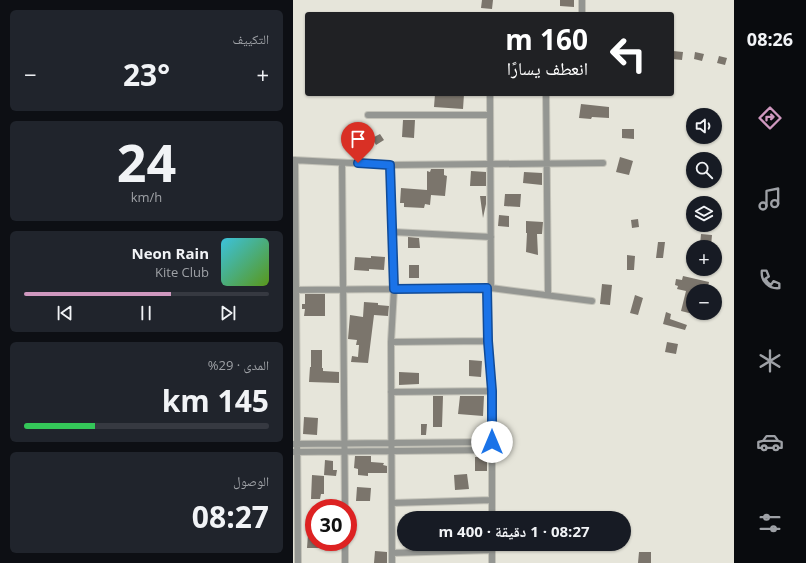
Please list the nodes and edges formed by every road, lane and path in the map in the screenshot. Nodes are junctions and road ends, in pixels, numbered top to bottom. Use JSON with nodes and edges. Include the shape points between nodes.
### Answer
{"nodes":[{"id":1,"x":582,"y":0,"type":"edge"},
{"id":2,"x":582,"y":12,"type":"edge"},
{"id":3,"x":490,"y":96,"type":"edge"},
{"id":4,"x":546,"y":96,"type":"edge"},
{"id":5,"x":368,"y":115,"type":"dead end"},
{"id":6,"x":490,"y":115,"type":"junction"},
{"id":7,"x":294,"y":160,"type":"edge"},
{"id":8,"x":342,"y":162,"type":"junction"},
{"id":9,"x":547,"y":163,"type":"junction"},
{"id":10,"x":603,"y":163,"type":"dead end"},
{"id":11,"x":491,"y":164,"type":"junction"},
{"id":12,"x":390,"y":165,"type":"junction"},
{"id":13,"x":393,"y":232,"type":"junction"},
{"id":14,"x":294,"y":235,"type":"edge"},
{"id":15,"x":491,"y":237,"type":"junction"},
{"id":16,"x":489,"y":288,"type":"junction"},
{"id":17,"x":394,"y":289,"type":"junction"},
{"id":18,"x":295,"y":290,"type":"edge"},
{"id":19,"x":344,"y":290,"type":"junction"},
{"id":20,"x":548,"y":295,"type":"junction"},
{"id":21,"x":593,"y":301,"type":"dead end"},
{"id":22,"x":295,"y":340,"type":"edge"},
{"id":23,"x":488,"y":341,"type":"junction"},
{"id":24,"x":391,"y":342,"type":"junction"},
{"id":25,"x":492,"y":391,"type":"junction"},
{"id":26,"x":295,"y":392,"type":"edge"},
{"id":27,"x":391,"y":392,"type":"junction"},
{"id":28,"x":492,"y":442,"type":"junction"},
{"id":29,"x":344,"y":443,"type":"junction"},
{"id":30,"x":392,"y":443,"type":"junction"},
{"id":31,"x":295,"y":444,"type":"edge"},
{"id":32,"x":492,"y":450,"type":"junction"},
{"id":33,"x":392,"y":451,"type":"junction"},
{"id":34,"x":295,"y":452,"type":"edge"},
{"id":35,"x":344,"y":452,"type":"junction"},
{"id":36,"x":345,"y":499,"type":"edge"},
{"id":37,"x":492,"y":500,"type":"junction"},
{"id":38,"x":392,"y":502,"type":"junction"},
{"id":39,"x":295,"y":503,"type":"edge"},
{"id":40,"x":492,"y":511,"type":"edge"},
{"id":41,"x":345,"y":551,"type":"edge"},
{"id":42,"x":425,"y":551,"type":"edge"},
{"id":43,"x":492,"y":551,"type":"edge"},
{"id":44,"x":392,"y":553,"type":"junction"},
{"id":45,"x":295,"y":554,"type":"edge"},
{"id":46,"x":298,"y":563,"type":"edge"},
{"id":47,"x":345,"y":563,"type":"edge"},
{"id":48,"x":392,"y":563,"type":"edge"},
{"id":49,"x":492,"y":563,"type":"edge"}],
"edges":[{"from":1,"to":2,"type":"street"},
{"from":3,"to":6,"type":"street"},
{"from":4,"to":9,"type":"street"},
{"from":5,"to":6,"type":"street"},
{"from":6,"to":11,"type":"street"},
{"from":7,"to":8,"type":"street"},
{"from":7,"to":14,"type":"street"},
{"from":8,"to":12,"type":"street"},
{"from":8,"to":19,"type":"street"},
{"from":9,"to":10,"type":"street"},
{"from":9,"to":11,"type":"street"},
{"from":9,"to":20,"type":"street"},
{"from":11,"to":12,"type":"street"},
{"from":11,"to":15,"type":"street"},
{"from":12,"to":13,"type":"street"},
{"from":13,"to":15,"type":"street"},
{"from":13,"to":17,"type":"street"},
{"from":14,"to":18,"type":"street"},
{"from":15,"to":16,"type":"street"},
{"from":16,"to":17,"type":"street"},
{"from":16,"to":20,"type":"street"},
{"from":16,"to":23,"type":"street"},
{"from":17,"to":19,"type":"street"},
{"from":17,"to":24,"type":"street"},
{"from":18,"to":19,"type":"street"},
{"from":18,"to":22,"type":"street"},
{"from":19,"to":29,"type":"street"},
{"from":20,"to":21,"type":"street"},
{"from":22,"to":26,"type":"street"},
{"from":23,"to":24,"type":"street"},
{"from":23,"to":25,"type":"street"},
{"from":24,"to":27,"type":"street"},
{"from":25,"to":27,"type":"street"},
{"from":25,"to":28,"type":"street"},
{"from":26,"to":31,"type":"street"},
{"from":27,"to":30,"type":"street"},
{"from":28,"to":30,"type":"street"},
{"from":28,"to":32,"type":"street"},
{"from":29,"to":30,"type":"street"},
{"from":29,"to":31,"type":"street"},
{"from":29,"to":35,"type":"street"},
{"from":30,"to":33,"type":"street"},
{"from":31,"to":34,"type":"street"},
{"from":32,"to":33,"type":"street"},
{"from":32,"to":37,"type":"street"},
{"from":33,"to":35,"type":"street"},
{"from":33,"to":38,"type":"street"},
{"from":34,"to":35,"type":"street"},
{"from":34,"to":39,"type":"street"},
{"from":35,"to":36,"type":"street"},
{"from":37,"to":38,"type":"street"},
{"from":37,"to":40,"type":"street"},
{"from":38,"to":44,"type":"street"},
{"from":39,"to":45,"type":"street"},
{"from":41,"to":47,"type":"street"},
{"from":42,"to":44,"type":"street"},
{"from":43,"to":49,"type":"street"},
{"from":44,"to":48,"type":"street"},
{"from":45,"to":46,"type":"street"}]}
